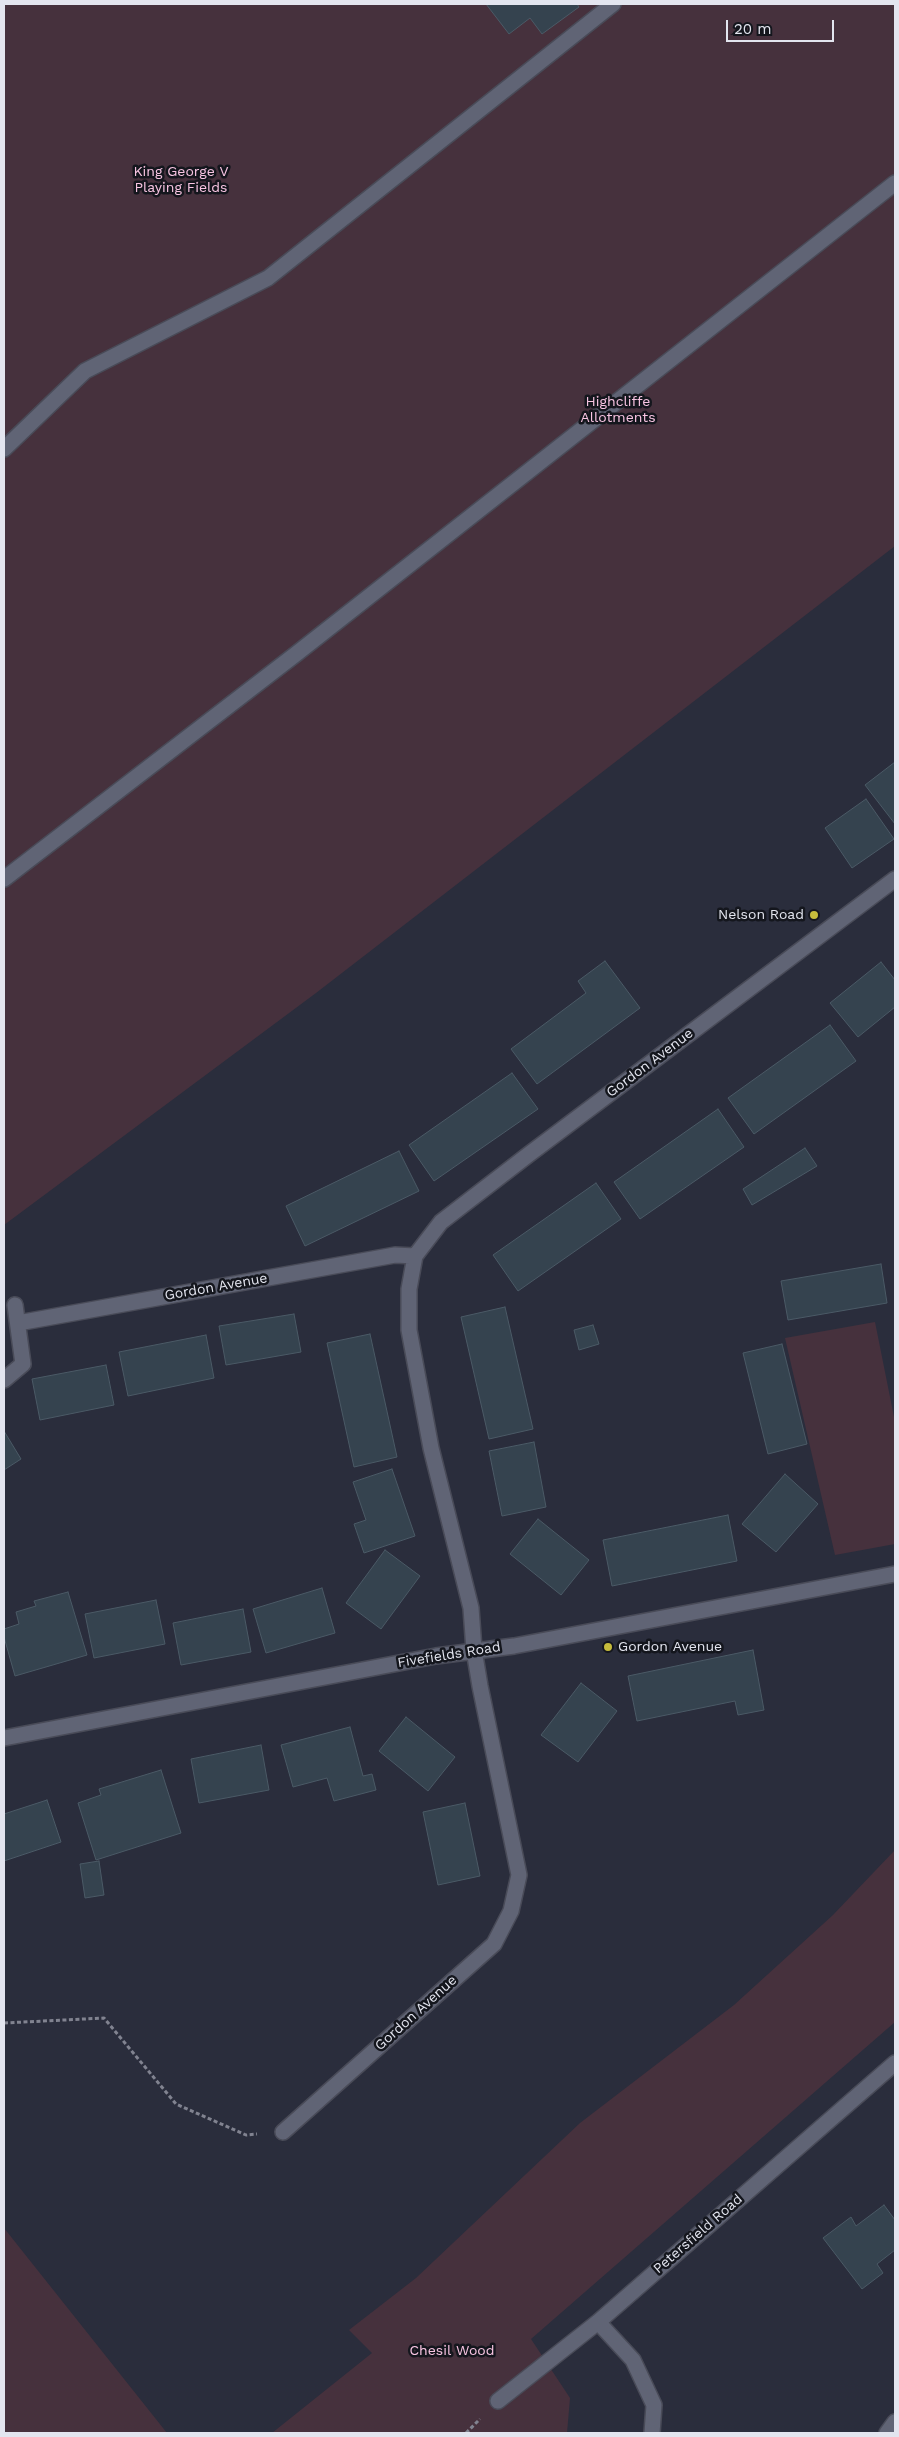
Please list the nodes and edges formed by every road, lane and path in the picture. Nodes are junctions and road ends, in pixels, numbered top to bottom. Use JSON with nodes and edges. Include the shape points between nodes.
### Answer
{"nodes":[{"id":1,"x":613,"y":4,"type":"edge"},
{"id":2,"x":895,"y":183,"type":"edge"},
{"id":3,"x":4,"y":450,"type":"edge"},
{"id":4,"x":895,"y":879,"type":"edge"},
{"id":5,"x":4,"y":880,"type":"edge"},
{"id":6,"x":415,"y":1256,"type":"junction"},
{"id":7,"x":15,"y":1305,"type":"dead end"},
{"id":8,"x":18,"y":1322,"type":"junction"},
{"id":9,"x":4,"y":1380,"type":"edge"},
{"id":10,"x":895,"y":1574,"type":"edge"},
{"id":11,"x":474,"y":1650,"type":"junction"},
{"id":12,"x":4,"y":1738,"type":"edge"},
{"id":13,"x":4,"y":2023,"type":"edge"},
{"id":14,"x":895,"y":2063,"type":"edge"},
{"id":15,"x":283,"y":2132,"type":"joint"},
{"id":16,"x":598,"y":2322,"type":"junction"},
{"id":17,"x":498,"y":2401,"type":"dead end"},
{"id":18,"x":895,"y":2422,"type":"edge"},
{"id":19,"x":652,"y":2433,"type":"edge"},
{"id":20,"x":887,"y":2433,"type":"edge"}],
"edges":[{"from":1,"to":3,"type":"street","via":[[268,278],[86,371]]},
{"from":2,"to":5,"type":"street"},
{"from":4,"to":6,"type":"street","name":"Gordon Avenue","via":[[441,1222]]},
{"from":6,"to":8,"type":"street","name":"Gordon Avenue","via":[[385,1257]]},
{"from":6,"to":11,"type":"street","name":"Gordon Avenue","via":[[409,1289],[409,1330],[431,1448],[471,1608]]},
{"from":7,"to":8,"type":"street"},
{"from":8,"to":9,"type":"street","via":[[23,1364]]},
{"from":10,"to":11,"type":"street","name":"Fivefields Road","via":[[514,1646]]},
{"from":11,"to":12,"type":"street","name":"Fivefields Road"},
{"from":11,"to":15,"type":"street","name":"Gordon Avenue","via":[[519,1874],[511,1911],[494,1944]]},
{"from":13,"to":15,"type":"path","via":[[104,2018],[176,2104],[246,2135]]},
{"from":14,"to":16,"type":"street","name":"Petersfield Road"},
{"from":16,"to":17,"type":"street","name":"Petersfield Road"},
{"from":16,"to":19,"type":"street","via":[[633,2360],[654,2405]]},
{"from":18,"to":20,"type":"street"}]}
